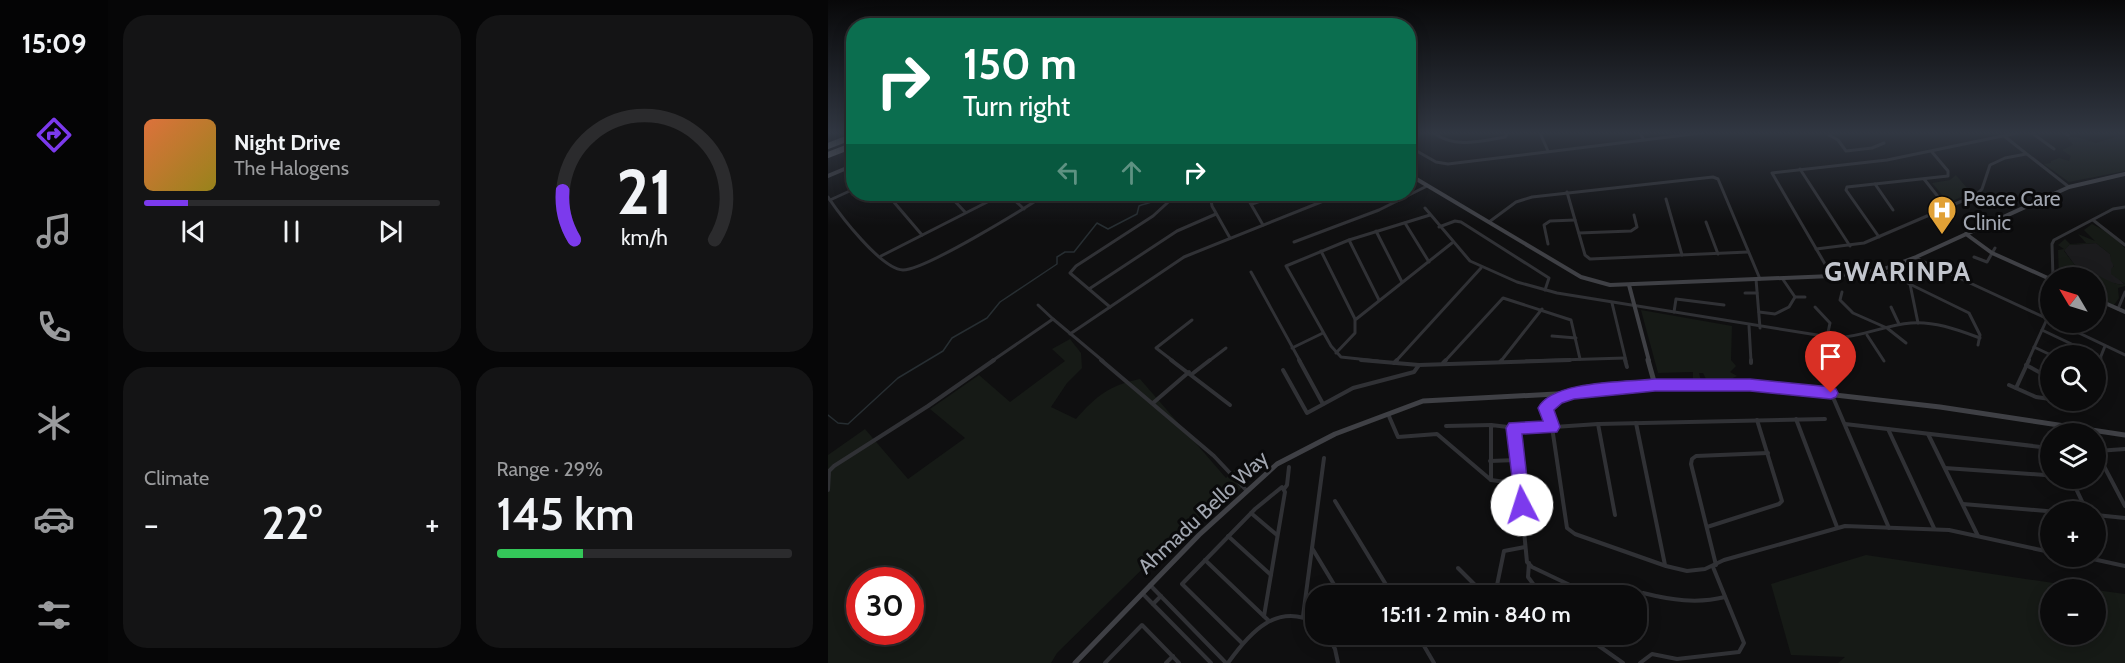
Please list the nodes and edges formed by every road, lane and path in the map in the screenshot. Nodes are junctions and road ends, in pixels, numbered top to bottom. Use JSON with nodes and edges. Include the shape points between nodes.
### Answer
{"nodes":[{"id":1,"x":1849,"y":164,"type":"edge"},
{"id":2,"x":1942,"y":164,"type":"edge"},
{"id":3,"x":1993,"y":164,"type":"edge"},
{"id":4,"x":2039,"y":164,"type":"edge"},
{"id":5,"x":846,"y":168,"type":"edge"},
{"id":6,"x":1800,"y":169,"type":"junction"},
{"id":7,"x":2125,"y":174,"type":"edge"},
{"id":8,"x":828,"y":176,"type":"edge"},
{"id":9,"x":1416,"y":179,"type":"edge"},
{"id":10,"x":1924,"y":179,"type":"junction"},
{"id":11,"x":1874,"y":183,"type":"junction"},
{"id":12,"x":1428,"y":186,"type":"junction"},
{"id":13,"x":2069,"y":187,"type":"junction"},
{"id":14,"x":846,"y":192,"type":"edge"},
{"id":15,"x":1567,"y":192,"type":"junction"},
{"id":16,"x":1416,"y":193,"type":"edge"},
{"id":17,"x":829,"y":198,"type":"edge"},
{"id":18,"x":1666,"y":199,"type":"dead end"},
{"id":19,"x":894,"y":201,"type":"edge"},
{"id":20,"x":955,"y":201,"type":"edge"},
{"id":21,"x":988,"y":201,"type":"edge"},
{"id":22,"x":1015,"y":201,"type":"edge"},
{"id":23,"x":1036,"y":201,"type":"edge"},
{"id":24,"x":1169,"y":201,"type":"edge"},
{"id":25,"x":1212,"y":201,"type":"edge"},
{"id":26,"x":1250,"y":201,"type":"edge"},
{"id":27,"x":1261,"y":201,"type":"edge"},
{"id":28,"x":1321,"y":201,"type":"edge"},
{"id":29,"x":1400,"y":201,"type":"edge"},
{"id":30,"x":1252,"y":204,"type":"junction"},
{"id":31,"x":2125,"y":207,"type":"edge"},
{"id":32,"x":1425,"y":208,"type":"dead end"},
{"id":33,"x":1947,"y":208,"type":"junction"},
{"id":34,"x":1024,"y":209,"type":"junction"},
{"id":35,"x":1893,"y":210,"type":"dead end"},
{"id":36,"x":965,"y":212,"type":"junction"},
{"id":37,"x":1216,"y":214,"type":"junction"},
{"id":38,"x":1430,"y":215,"type":"junction"},
{"id":39,"x":1635,"y":215,"type":"dead end"},
{"id":40,"x":2092,"y":219,"type":"junction"},
{"id":41,"x":1575,"y":220,"type":"junction"},
{"id":42,"x":1489,"y":222,"type":"junction"},
{"id":43,"x":1706,"y":222,"type":"dead end"},
{"id":44,"x":1405,"y":223,"type":"junction"},
{"id":45,"x":1263,"y":225,"type":"junction"},
{"id":46,"x":1439,"y":227,"type":"junction"},
{"id":47,"x":1376,"y":231,"type":"junction"},
{"id":48,"x":1579,"y":233,"type":"junction"},
{"id":49,"x":1966,"y":234,"type":"junction"},
{"id":50,"x":922,"y":235,"type":"junction"},
{"id":51,"x":1879,"y":237,"type":"junction"},
{"id":52,"x":1230,"y":238,"type":"junction"},
{"id":53,"x":1348,"y":240,"type":"junction"},
{"id":54,"x":1294,"y":242,"type":"dead end"},
{"id":55,"x":1452,"y":243,"type":"junction"},
{"id":56,"x":2125,"y":243,"type":"edge"},
{"id":57,"x":1548,"y":244,"type":"dead end"},
{"id":58,"x":1850,"y":246,"type":"junction"},
{"id":59,"x":1816,"y":249,"type":"junction"},
{"id":60,"x":1321,"y":251,"type":"junction"},
{"id":61,"x":1993,"y":251,"type":"junction"},
{"id":62,"x":1748,"y":252,"type":"junction"},
{"id":63,"x":1718,"y":254,"type":"junction"},
{"id":64,"x":1682,"y":255,"type":"junction"},
{"id":65,"x":881,"y":256,"type":"junction"},
{"id":66,"x":1974,"y":256,"type":"dead end"},
{"id":67,"x":1916,"y":257,"type":"junction"},
{"id":68,"x":1429,"y":262,"type":"junction"},
{"id":69,"x":2052,"y":267,"type":"edge"},
{"id":70,"x":1481,"y":268,"type":"junction"},
{"id":71,"x":1881,"y":270,"type":"junction"},
{"id":72,"x":1251,"y":272,"type":"dead end"},
{"id":73,"x":2040,"y":273,"type":"edge"},
{"id":74,"x":1832,"y":276,"type":"junction"},
{"id":75,"x":1782,"y":278,"type":"junction"},
{"id":76,"x":1758,"y":279,"type":"junction"},
{"id":77,"x":1402,"y":282,"type":"junction"},
{"id":78,"x":1910,"y":284,"type":"junction"},
{"id":79,"x":1629,"y":285,"type":"junction"},
{"id":80,"x":1088,"y":289,"type":"junction"},
{"id":81,"x":1545,"y":290,"type":"junction"},
{"id":82,"x":1842,"y":292,"type":"dead end"},
{"id":83,"x":2125,"y":292,"type":"edge"},
{"id":84,"x":1745,"y":293,"type":"dead end"},
{"id":85,"x":1757,"y":293,"type":"junction"},
{"id":86,"x":1795,"y":297,"type":"junction"},
{"id":87,"x":1805,"y":297,"type":"dead end"},
{"id":88,"x":1379,"y":301,"type":"junction"},
{"id":89,"x":1612,"y":303,"type":"junction"},
{"id":90,"x":2106,"y":304,"type":"edge"},
{"id":91,"x":1038,"y":305,"type":"dead end"},
{"id":92,"x":1724,"y":305,"type":"dead end"},
{"id":93,"x":1634,"y":306,"type":"junction"},
{"id":94,"x":1110,"y":307,"type":"junction"},
{"id":95,"x":1815,"y":307,"type":"dead end"},
{"id":96,"x":1892,"y":307,"type":"dead end"},
{"id":97,"x":1542,"y":309,"type":"junction"},
{"id":98,"x":2118,"y":309,"type":"junction"},
{"id":99,"x":1674,"y":312,"type":"junction"},
{"id":100,"x":1759,"y":312,"type":"junction"},
{"id":101,"x":2125,"y":312,"type":"edge"},
{"id":102,"x":2040,"y":315,"type":"edge"},
{"id":103,"x":1053,"y":319,"type":"junction"},
{"id":104,"x":1192,"y":320,"type":"dead end"},
{"id":105,"x":1355,"y":320,"type":"junction"},
{"id":106,"x":1918,"y":322,"type":"junction"},
{"id":107,"x":1899,"y":324,"type":"junction"},
{"id":108,"x":1749,"y":326,"type":"junction"},
{"id":109,"x":1760,"y":328,"type":"junction"},
{"id":110,"x":1888,"y":329,"type":"junction"},
{"id":111,"x":1323,"y":333,"type":"junction"},
{"id":112,"x":2041,"y":333,"type":"edge"},
{"id":113,"x":2049,"y":333,"type":"edge"},
{"id":114,"x":2078,"y":333,"type":"edge"},
{"id":115,"x":1071,"y":334,"type":"junction"},
{"id":116,"x":1867,"y":335,"type":"junction"},
{"id":117,"x":1552,"y":336,"type":"dead end"},
{"id":118,"x":1827,"y":337,"type":"junction"},
{"id":119,"x":1576,"y":338,"type":"junction"},
{"id":120,"x":1980,"y":338,"type":"junction"},
{"id":121,"x":1906,"y":343,"type":"dead end"},
{"id":122,"x":1978,"y":345,"type":"dead end"},
{"id":123,"x":2075,"y":345,"type":"edge"},
{"id":124,"x":2103,"y":345,"type":"edge"},
{"id":125,"x":2106,"y":346,"type":"edge"},
{"id":126,"x":2034,"y":347,"type":"junction"},
{"id":127,"x":1226,"y":348,"type":"dead end"},
{"id":128,"x":1292,"y":348,"type":"junction"},
{"id":129,"x":2040,"y":350,"type":"edge"},
{"id":130,"x":1336,"y":353,"type":"junction"},
{"id":131,"x":2125,"y":355,"type":"edge"},
{"id":132,"x":1625,"y":358,"type":"junction"},
{"id":133,"x":1580,"y":359,"type":"junction"},
{"id":134,"x":1884,"y":361,"type":"dead end"},
{"id":135,"x":1394,"y":363,"type":"junction"},
{"id":136,"x":1499,"y":363,"type":"junction"},
{"id":137,"x":1751,"y":363,"type":"dead end"},
{"id":138,"x":1442,"y":364,"type":"junction"},
{"id":139,"x":1419,"y":365,"type":"junction"},
{"id":140,"x":2026,"y":366,"type":"junction"},
{"id":141,"x":1627,"y":367,"type":"dead end"},
{"id":142,"x":1283,"y":370,"type":"dead end"},
{"id":143,"x":1191,"y":373,"type":"junction"},
{"id":144,"x":2040,"y":373,"type":"edge"},
{"id":145,"x":1655,"y":385,"type":"junction"},
{"id":146,"x":2009,"y":385,"type":"dead end"},
{"id":147,"x":2016,"y":388,"type":"junction"},
{"id":148,"x":1574,"y":393,"type":"junction"},
{"id":149,"x":1831,"y":393,"type":"junction"},
{"id":150,"x":2040,"y":398,"type":"edge"},
{"id":151,"x":1153,"y":403,"type":"junction"},
{"id":152,"x":1323,"y":404,"type":"junction"},
{"id":153,"x":1230,"y":405,"type":"dead end"},
{"id":154,"x":1388,"y":413,"type":"junction"},
{"id":155,"x":1796,"y":419,"type":"junction"},
{"id":156,"x":1825,"y":419,"type":"dead end"},
{"id":157,"x":1757,"y":420,"type":"junction"},
{"id":158,"x":1636,"y":423,"type":"junction"},
{"id":159,"x":1598,"y":424,"type":"junction"},
{"id":160,"x":1845,"y":424,"type":"junction"},
{"id":161,"x":1446,"y":426,"type":"dead end"},
{"id":162,"x":1491,"y":426,"type":"junction"},
{"id":163,"x":1552,"y":427,"type":"junction"},
{"id":164,"x":1514,"y":428,"type":"junction"},
{"id":165,"x":1888,"y":429,"type":"junction"},
{"id":166,"x":1928,"y":434,"type":"junction"},
{"id":167,"x":2125,"y":435,"type":"edge"},
{"id":168,"x":2040,"y":447,"type":"edge"},
{"id":169,"x":2125,"y":449,"type":"edge"},
{"id":170,"x":2106,"y":450,"type":"edge"},
{"id":171,"x":1768,"y":453,"type":"junction"},
{"id":172,"x":1324,"y":458,"type":"dead end"},
{"id":173,"x":1490,"y":460,"type":"junction"},
{"id":174,"x":1517,"y":460,"type":"junction"},
{"id":175,"x":1289,"y":467,"type":"dead end"},
{"id":176,"x":1945,"y":468,"type":"junction"},
{"id":177,"x":2106,"y":470,"type":"edge"},
{"id":178,"x":2040,"y":475,"type":"edge"},
{"id":179,"x":1491,"y":480,"type":"junction"},
{"id":180,"x":1520,"y":484,"type":"junction"},
{"id":181,"x":1284,"y":489,"type":"junction"},
{"id":182,"x":828,"y":490,"type":"edge"},
{"id":183,"x":1246,"y":490,"type":"junction"},
{"id":184,"x":1335,"y":501,"type":"dead end"},
{"id":185,"x":1963,"y":504,"type":"junction"},
{"id":186,"x":2125,"y":506,"type":"edge"},
{"id":187,"x":2040,"y":510,"type":"edge"},
{"id":188,"x":1251,"y":513,"type":"junction"},
{"id":189,"x":1615,"y":515,"type":"dead end"},
{"id":190,"x":2106,"y":515,"type":"edge"},
{"id":191,"x":2125,"y":518,"type":"edge"},
{"id":192,"x":1707,"y":527,"type":"junction"},
{"id":193,"x":1838,"y":527,"type":"junction"},
{"id":194,"x":1889,"y":528,"type":"junction"},
{"id":195,"x":1934,"y":529,"type":"junction"},
{"id":196,"x":1228,"y":536,"type":"junction"},
{"id":197,"x":1278,"y":536,"type":"junction"},
{"id":198,"x":1978,"y":536,"type":"junction"},
{"id":199,"x":1312,"y":547,"type":"junction"},
{"id":200,"x":1525,"y":547,"type":"junction"},
{"id":201,"x":2040,"y":550,"type":"edge"},
{"id":202,"x":1204,"y":560,"type":"junction"},
{"id":203,"x":2106,"y":562,"type":"edge"},
{"id":204,"x":1529,"y":563,"type":"junction"},
{"id":205,"x":1666,"y":566,"type":"junction"},
{"id":206,"x":1715,"y":566,"type":"junction"},
{"id":207,"x":2125,"y":566,"type":"edge"},
{"id":208,"x":1458,"y":568,"type":"dead end"},
{"id":209,"x":1271,"y":575,"type":"junction"},
{"id":210,"x":1150,"y":584,"type":"junction"},
{"id":211,"x":1334,"y":585,"type":"edge"},
{"id":212,"x":1386,"y":585,"type":"edge"},
{"id":213,"x":1475,"y":585,"type":"edge"},
{"id":214,"x":1497,"y":585,"type":"edge"},
{"id":215,"x":1532,"y":585,"type":"edge"},
{"id":216,"x":1572,"y":585,"type":"edge"},
{"id":217,"x":1142,"y":593,"type":"junction"},
{"id":218,"x":1647,"y":593,"type":"edge"},
{"id":219,"x":1161,"y":596,"type":"junction"},
{"id":220,"x":1725,"y":597,"type":"junction"},
{"id":221,"x":1153,"y":604,"type":"junction"},
{"id":222,"x":1264,"y":616,"type":"junction"},
{"id":223,"x":1303,"y":616,"type":"joint"},
{"id":224,"x":1269,"y":621,"type":"junction"},
{"id":225,"x":1242,"y":643,"type":"junction"},
{"id":226,"x":1332,"y":645,"type":"edge"},
{"id":227,"x":1423,"y":645,"type":"edge"},
{"id":228,"x":1598,"y":645,"type":"edge"},
{"id":229,"x":1173,"y":656,"type":"junction"},
{"id":230,"x":1076,"y":663,"type":"edge"},
{"id":231,"x":1105,"y":663,"type":"edge"},
{"id":232,"x":1166,"y":663,"type":"edge"},
{"id":233,"x":1179,"y":663,"type":"edge"},
{"id":234,"x":1211,"y":663,"type":"edge"},
{"id":235,"x":1227,"y":663,"type":"edge"},
{"id":236,"x":1338,"y":663,"type":"edge"},
{"id":237,"x":1434,"y":663,"type":"edge"},
{"id":238,"x":1623,"y":663,"type":"edge"},
{"id":239,"x":1640,"y":663,"type":"edge"}],
"edges":[{"from":1,"to":6,"type":"street"},
{"from":2,"to":10,"type":"street","via":[[1950,175]]},
{"from":3,"to":33,"type":"street","via":[[1980,192]]},
{"from":4,"to":13,"type":"street"},
{"from":5,"to":8,"type":"street"},
{"from":6,"to":58,"type":"street"},
{"from":6,"to":59,"type":"street","via":[[1772,175]]},
{"from":7,"to":13,"type":"street"},
{"from":9,"to":12,"type":"street"},
{"from":10,"to":11,"type":"street"},
{"from":10,"to":33,"type":"street"},
{"from":11,"to":35,"type":"street"},
{"from":11,"to":51,"type":"street","via":[[1846,190]]},
{"from":12,"to":16,"type":"street"},
{"from":12,"to":42,"type":"street"},
{"from":13,"to":49,"type":"street"},
{"from":14,"to":17,"type":"street"},
{"from":15,"to":41,"type":"street"},
{"from":15,"to":42,"type":"street","via":[[1524,199]]},
{"from":15,"to":62,"type":"street","via":[[1713,177],[1718,179]]},
{"from":17,"to":65,"type":"street","via":[[846,223]]},
{"from":18,"to":64,"type":"street"},
{"from":19,"to":50,"type":"street"},
{"from":20,"to":36,"type":"street"},
{"from":21,"to":36,"type":"street"},
{"from":22,"to":34,"type":"street"},
{"from":23,"to":34,"type":"street"},
{"from":24,"to":80,"type":"street","via":[[1072,270],[1071,276]]},
{"from":25,"to":37,"type":"street"},
{"from":26,"to":30,"type":"street"},
{"from":27,"to":30,"type":"street"},
{"from":28,"to":45,"type":"street"},
{"from":29,"to":54,"type":"street"},
{"from":30,"to":45,"type":"street"},
{"from":31,"to":40,"type":"street"},
{"from":32,"to":38,"type":"street"},
{"from":33,"to":51,"type":"street"},
{"from":34,"to":65,"type":"street","via":[[918,268],[899,269]]},
{"from":36,"to":50,"type":"street"},
{"from":37,"to":52,"type":"street"},
{"from":37,"to":80,"type":"street","via":[[1177,231]]},
{"from":38,"to":44,"type":"street"},
{"from":38,"to":46,"type":"street"},
{"from":39,"to":48,"type":"street","via":[[1638,227],[1631,231]]},
{"from":40,"to":56,"type":"street"},
{"from":40,"to":69,"type":"street","via":[[2054,240]]},
{"from":41,"to":48,"type":"street"},
{"from":41,"to":57,"type":"street","via":[[1544,225]]},
{"from":42,"to":79,"type":"street","via":[[1591,282]]},
{"from":43,"to":63,"type":"street"},
{"from":44,"to":47,"type":"street"},
{"from":44,"to":68,"type":"street"},
{"from":45,"to":52,"type":"street"},
{"from":46,"to":55,"type":"street"},
{"from":46,"to":81,"type":"street","via":[[1461,222],[1549,278]]},
{"from":47,"to":53,"type":"street"},
{"from":47,"to":77,"type":"street"},
{"from":48,"to":64,"type":"street","via":[[1585,255],[1590,259]]},
{"from":49,"to":61,"type":"street"},
{"from":49,"to":67,"type":"street"},
{"from":50,"to":65,"type":"street"},
{"from":51,"to":58,"type":"street"},
{"from":52,"to":94,"type":"street","via":[[1184,257]]},
{"from":53,"to":60,"type":"street"},
{"from":53,"to":88,"type":"street"},
{"from":55,"to":68,"type":"street"},
{"from":55,"to":70,"type":"street"},
{"from":58,"to":59,"type":"street"},
{"from":59,"to":74,"type":"street"},
{"from":60,"to":105,"type":"street"},
{"from":60,"to":111,"type":"street","via":[[1285,268]]},
{"from":61,"to":66,"type":"street","via":[[1987,262]]},
{"from":61,"to":73,"type":"street"},
{"from":62,"to":63,"type":"street"},
{"from":62,"to":76,"type":"street"},
{"from":63,"to":64,"type":"street"},
{"from":67,"to":71,"type":"street"},
{"from":67,"to":102,"type":"street"},
{"from":68,"to":77,"type":"street"},
{"from":70,"to":81,"type":"street"},
{"from":70,"to":135,"type":"street"},
{"from":71,"to":74,"type":"street"},
{"from":71,"to":78,"type":"street"},
{"from":72,"to":128,"type":"street"},
{"from":74,"to":75,"type":"street"},
{"from":75,"to":76,"type":"street"},
{"from":75,"to":86,"type":"street"},
{"from":76,"to":79,"type":"street"},
{"from":76,"to":85,"type":"street"},
{"from":77,"to":88,"type":"street"},
{"from":78,"to":106,"type":"street"},
{"from":78,"to":120,"type":"street","via":[[1969,313]]},
{"from":79,"to":93,"type":"street"},
{"from":80,"to":94,"type":"street"},
{"from":81,"to":89,"type":"street"},
{"from":82,"to":110,"type":"street","via":[[1843,305]]},
{"from":83,"to":98,"type":"street"},
{"from":84,"to":85,"type":"street"},
{"from":85,"to":100,"type":"street"},
{"from":86,"to":87,"type":"street"},
{"from":86,"to":100,"type":"street","via":[[1789,307],[1778,313]]},
{"from":88,"to":105,"type":"street"},
{"from":89,"to":93,"type":"street"},
{"from":89,"to":132,"type":"street"},
{"from":90,"to":98,"type":"street"},
{"from":91,"to":103,"type":"street"},
{"from":92,"to":99,"type":"street","via":[[1676,299]]},
{"from":93,"to":99,"type":"street"},
{"from":93,"to":145,"type":"street"},
{"from":94,"to":115,"type":"street"},
{"from":95,"to":118,"type":"street","via":[[1830,323]]},
{"from":96,"to":107,"type":"street"},
{"from":97,"to":119,"type":"street","via":[[1571,320]]},
{"from":97,"to":136,"type":"street"},
{"from":97,"to":138,"type":"street","via":[[1503,298]]},
{"from":98,"to":101,"type":"street"},
{"from":99,"to":108,"type":"street"},
{"from":100,"to":109,"type":"street"},
{"from":103,"to":115,"type":"street"},
{"from":103,"to":182,"type":"street","via":[[834,466],[829,471]]},
{"from":104,"to":143,"type":"street","via":[[1156,348]]},
{"from":105,"to":130,"type":"street","via":[[1355,333]]},
{"from":106,"to":107,"type":"street"},
{"from":106,"to":120,"type":"street"},
{"from":107,"to":110,"type":"street"},
{"from":108,"to":109,"type":"street"},
{"from":108,"to":137,"type":"street"},
{"from":109,"to":118,"type":"street"},
{"from":110,"to":116,"type":"street"},
{"from":110,"to":121,"type":"street"},
{"from":111,"to":128,"type":"street"},
{"from":111,"to":130,"type":"street"},
{"from":112,"to":126,"type":"street"},
{"from":113,"to":123,"type":"street"},
{"from":114,"to":124,"type":"street"},
{"from":115,"to":151,"type":"street"},
{"from":116,"to":118,"type":"street"},
{"from":116,"to":134,"type":"street"},
{"from":117,"to":119,"type":"street"},
{"from":119,"to":133,"type":"street"},
{"from":120,"to":122,"type":"street"},
{"from":125,"to":131,"type":"street"},
{"from":126,"to":129,"type":"street"},
{"from":126,"to":140,"type":"street"},
{"from":127,"to":143,"type":"street"},
{"from":128,"to":152,"type":"street"},
{"from":130,"to":135,"type":"street","via":[[1351,359]]},
{"from":132,"to":133,"type":"street"},
{"from":132,"to":141,"type":"street"},
{"from":133,"to":136,"type":"street"},
{"from":135,"to":139,"type":"street"},
{"from":136,"to":138,"type":"street"},
{"from":138,"to":139,"type":"street"},
{"from":139,"to":152,"type":"street","via":[[1414,372],[1353,388]]},
{"from":140,"to":144,"type":"street"},
{"from":140,"to":147,"type":"street"},
{"from":142,"to":152,"type":"street","via":[[1305,412]]},
{"from":143,"to":151,"type":"street"},
{"from":143,"to":153,"type":"street"},
{"from":145,"to":148,"type":"street","name":"Ahmadu Bello Way"},
{"from":145,"to":149,"type":"street","name":"Ahmadu Bello Way","via":[[1750,385]]},
{"from":146,"to":147,"type":"street"},
{"from":147,"to":150,"type":"street"},
{"from":148,"to":154,"type":"street","name":"Ahmadu Bello Way","via":[[1440,398]]},
{"from":148,"to":163,"type":"street","via":[[1546,408]]},
{"from":149,"to":160,"type":"street"},
{"from":149,"to":167,"type":"street","name":"Ahmadu Bello Way"},
{"from":151,"to":183,"type":"street","via":[[1215,456]]},
{"from":154,"to":179,"type":"street","via":[[1398,437],[1437,434]]},
{"from":154,"to":183,"type":"street","name":"Ahmadu Bello Way","via":[[1292,454]]},
{"from":155,"to":156,"type":"street"},
{"from":155,"to":157,"type":"street"},
{"from":155,"to":193,"type":"street"},
{"from":157,"to":158,"type":"street"},
{"from":157,"to":171,"type":"street"},
{"from":158,"to":159,"type":"street"},
{"from":158,"to":205,"type":"street"},
{"from":159,"to":163,"type":"street"},
{"from":159,"to":189,"type":"street"},
{"from":160,"to":165,"type":"street"},
{"from":160,"to":194,"type":"street"},
{"from":161,"to":162,"type":"street"},
{"from":162,"to":164,"type":"street"},
{"from":162,"to":173,"type":"street"},
{"from":163,"to":164,"type":"street"},
{"from":163,"to":205,"type":"street","via":[[1569,531]]},
{"from":164,"to":174,"type":"street"},
{"from":165,"to":166,"type":"street"},
{"from":165,"to":195,"type":"street"},
{"from":166,"to":168,"type":"street"},
{"from":166,"to":176,"type":"street"},
{"from":169,"to":170,"type":"street"},
{"from":171,"to":192,"type":"street","via":[[1782,501]]},
{"from":171,"to":192,"type":"street","via":[[1692,459]]},
{"from":172,"to":199,"type":"street"},
{"from":173,"to":174,"type":"street"},
{"from":173,"to":179,"type":"street"},
{"from":174,"to":180,"type":"street"},
{"from":175,"to":181,"type":"street"},
{"from":176,"to":178,"type":"street"},
{"from":176,"to":185,"type":"street"},
{"from":177,"to":186,"type":"street"},
{"from":179,"to":180,"type":"street"},
{"from":180,"to":200,"type":"street"},
{"from":181,"to":188,"type":"street"},
{"from":181,"to":197,"type":"street"},
{"from":183,"to":210,"type":"street","name":"Ahmadu Bello Way"},
{"from":184,"to":212,"type":"street"},
{"from":185,"to":187,"type":"street"},
{"from":185,"to":198,"type":"street"},
{"from":188,"to":196,"type":"street"},
{"from":188,"to":197,"type":"street"},
{"from":190,"to":191,"type":"street"},
{"from":192,"to":206,"type":"street"},
{"from":193,"to":194,"type":"street"},
{"from":193,"to":206,"type":"street"},
{"from":194,"to":195,"type":"street"},
{"from":195,"to":198,"type":"street"},
{"from":196,"to":202,"type":"street"},
{"from":196,"to":209,"type":"street"},
{"from":197,"to":209,"type":"street"},
{"from":198,"to":201,"type":"street"},
{"from":199,"to":211,"type":"street"},
{"from":199,"to":223,"type":"street"},
{"from":200,"to":204,"type":"street"},
{"from":200,"to":214,"type":"street","via":[[1504,551]]},
{"from":202,"to":222,"type":"street"},
{"from":202,"to":225,"type":"street","via":[[1182,586]]},
{"from":203,"to":207,"type":"street"},
{"from":204,"to":215,"type":"street","via":[[1526,575]]},
{"from":204,"to":216,"type":"street"},
{"from":205,"to":206,"type":"street","via":[[1699,571]]},
{"from":206,"to":220,"type":"street"},
{"from":208,"to":213,"type":"street"},
{"from":209,"to":222,"type":"street"},
{"from":210,"to":217,"type":"street","name":"Ahmadu Bello Way"},
{"from":210,"to":219,"type":"street"},
{"from":217,"to":221,"type":"street"},
{"from":217,"to":230,"type":"street","name":"Ahmadu Bello Way"},
{"from":218,"to":220,"type":"street","via":[[1695,603]]},
{"from":219,"to":221,"type":"street"},
{"from":219,"to":235,"type":"street"},
{"from":220,"to":239,"type":"street","via":[[1744,643],[1739,652],[1687,659],[1652,654]]},
{"from":221,"to":234,"type":"street"},
{"from":222,"to":224,"type":"street"},
{"from":223,"to":224,"type":"street","via":[[1280,616]]},
{"from":224,"to":225,"type":"street"},
{"from":225,"to":235,"type":"street"},
{"from":226,"to":236,"type":"street"},
{"from":227,"to":237,"type":"street"},
{"from":228,"to":238,"type":"street"},
{"from":229,"to":231,"type":"street","via":[[1142,626]]},
{"from":229,"to":232,"type":"street"},
{"from":229,"to":233,"type":"street"}]}
